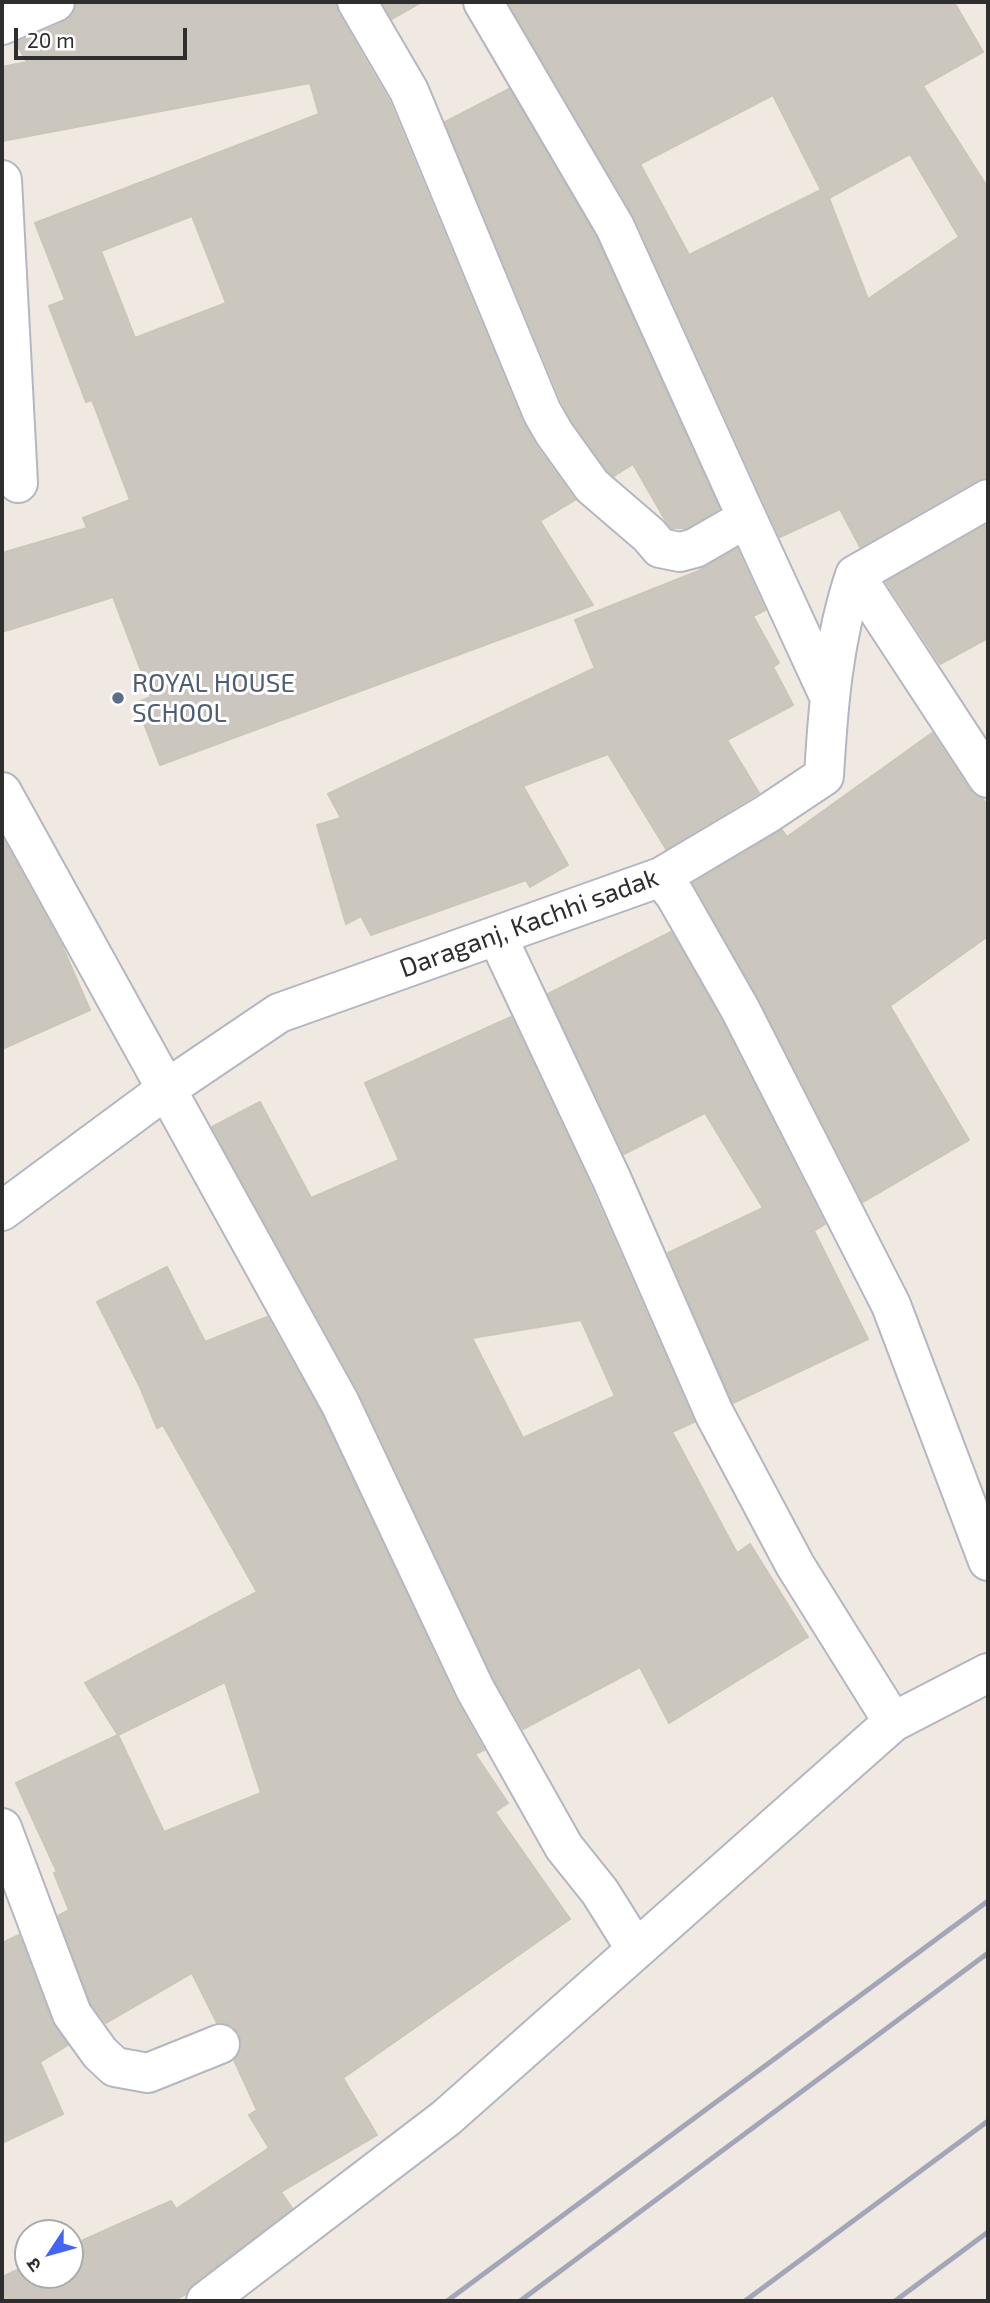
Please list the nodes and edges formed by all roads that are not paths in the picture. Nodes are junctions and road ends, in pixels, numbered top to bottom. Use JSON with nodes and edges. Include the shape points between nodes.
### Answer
{"nodes":[{"id":1,"x":55,"y":2,"type":"edge"},
{"id":2,"x":357,"y":2,"type":"edge"},
{"id":3,"x":482,"y":2,"type":"edge"},
{"id":4,"x":2,"y":25,"type":"edge"},
{"id":5,"x":2,"y":180,"type":"edge"},
{"id":6,"x":18,"y":483,"type":"dead end"},
{"id":7,"x":988,"y":499,"type":"edge"},
{"id":8,"x":747,"y":518,"type":"junction"},
{"id":9,"x":855,"y":575,"type":"junction"},
{"id":10,"x":829,"y":696,"type":"junction"},
{"id":11,"x":988,"y":778,"type":"edge"},
{"id":12,"x":2,"y":792,"type":"edge"},
{"id":13,"x":662,"y":877,"type":"junction"},
{"id":14,"x":497,"y":936,"type":"junction"},
{"id":15,"x":167,"y":1088,"type":"junction"},
{"id":16,"x":2,"y":1211,"type":"edge"},
{"id":17,"x":988,"y":1561,"type":"edge"},
{"id":18,"x":988,"y":1673,"type":"edge"},
{"id":19,"x":892,"y":1722,"type":"junction"},
{"id":20,"x":2,"y":1828,"type":"edge"},
{"id":21,"x":635,"y":1948,"type":"junction"},
{"id":22,"x":220,"y":2044,"type":"dead end"},
{"id":23,"x":206,"y":2301,"type":"edge"}],
"edges":[{"from":1,"to":4,"type":"street"},
{"from":2,"to":8,"type":"street","via":[[410,91],[542,412],[592,486],[660,548],[680,552],[695,548]]},
{"from":3,"to":8,"type":"street","via":[[615,227]]},
{"from":5,"to":6,"type":"street"},
{"from":7,"to":9,"type":"street"},
{"from":8,"to":10,"type":"street"},
{"from":9,"to":10,"type":"street","name":"Daraganj, Kachhi sadak","via":[[842,612]]},
{"from":9,"to":11,"type":"street"},
{"from":10,"to":13,"type":"street","name":"Daraganj, Kachhi sadak","via":[[824,776]]},
{"from":12,"to":15,"type":"street"},
{"from":13,"to":14,"type":"street","name":"Daraganj, Kachhi sadak"},
{"from":13,"to":17,"type":"street","via":[[740,1009],[891,1305]]},
{"from":14,"to":15,"type":"street","name":"Daraganj, Kachhi sadak","via":[[279,1013]]},
{"from":14,"to":19,"type":"street","via":[[612,1180],[714,1413],[795,1565]]},
{"from":15,"to":16,"type":"street","name":"Daraganj, Kachhi sadak"},
{"from":15,"to":21,"type":"street","via":[[341,1403],[475,1689],[564,1846]]},
{"from":18,"to":19,"type":"street"},
{"from":19,"to":21,"type":"street"},
{"from":20,"to":22,"type":"street","via":[[72,2014],[100,2053],[115,2067],[148,2074]]},
{"from":21,"to":23,"type":"street","via":[[446,2118]]}]}
